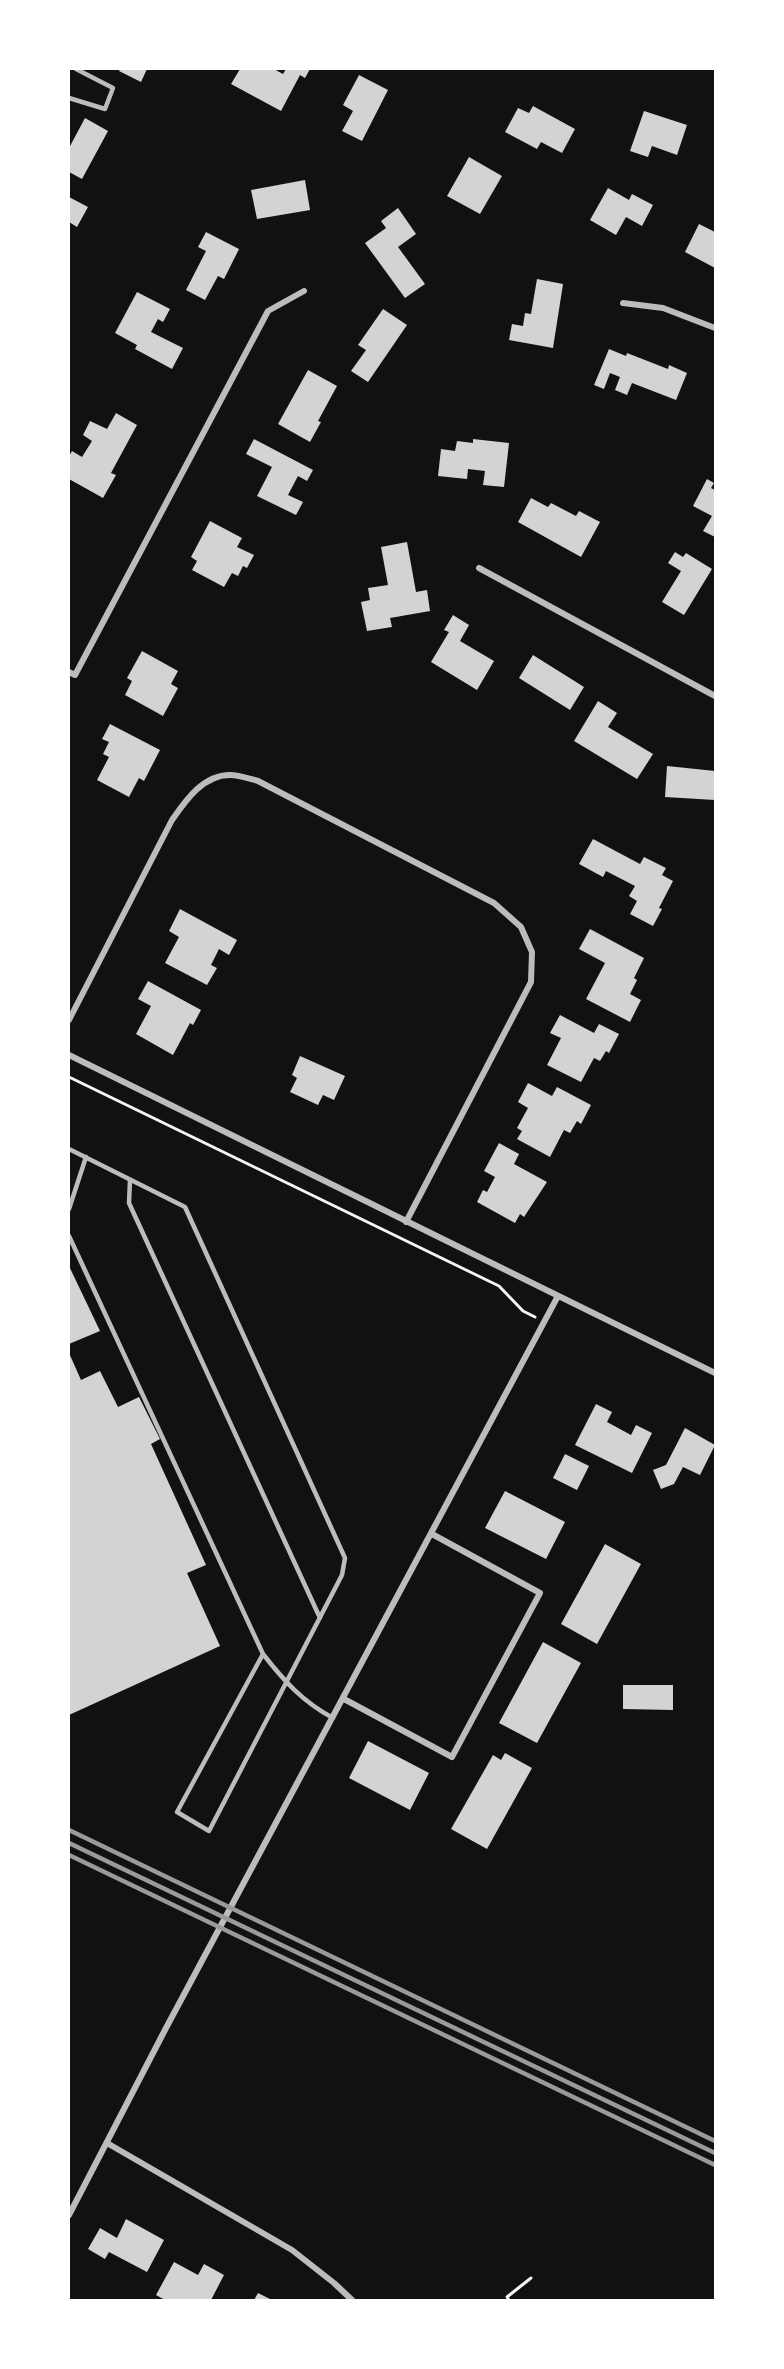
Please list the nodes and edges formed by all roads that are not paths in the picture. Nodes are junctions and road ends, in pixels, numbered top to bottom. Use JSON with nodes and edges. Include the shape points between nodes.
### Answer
{"nodes":[{"id":1,"x":76,"y":69,"type":"edge"},
{"id":2,"x":69,"y":98,"type":"edge"},
{"id":3,"x":304,"y":291,"type":"dead end"},
{"id":4,"x":623,"y":303,"type":"dead end"},
{"id":5,"x":715,"y":328,"type":"edge"},
{"id":6,"x":478,"y":568,"type":"dead end"},
{"id":7,"x":69,"y":672,"type":"edge"},
{"id":8,"x":715,"y":696,"type":"edge"},
{"id":9,"x":69,"y":1020,"type":"edge"},
{"id":10,"x":69,"y":1055,"type":"edge"},
{"id":11,"x":69,"y":1149,"type":"edge"},
{"id":12,"x":86,"y":1157,"type":"junction"},
{"id":13,"x":130,"y":1180,"type":"junction"},
{"id":14,"x":69,"y":1209,"type":"edge"},
{"id":15,"x":406,"y":1222,"type":"junction"},
{"id":16,"x":69,"y":1236,"type":"edge"},
{"id":17,"x":558,"y":1296,"type":"junction"},
{"id":18,"x":715,"y":1373,"type":"edge"},
{"id":19,"x":432,"y":1534,"type":"junction"},
{"id":20,"x":320,"y":1618,"type":"junction"},
{"id":21,"x":263,"y":1654,"type":"junction"},
{"id":22,"x":286,"y":1683,"type":"junction"},
{"id":23,"x":344,"y":1699,"type":"junction"},
{"id":24,"x":333,"y":1718,"type":"junction"},
{"id":25,"x":107,"y":2143,"type":"junction"},
{"id":26,"x":69,"y":2215,"type":"edge"},
{"id":27,"x":352,"y":2300,"type":"edge"}],
"edges":[{"from":1,"to":2,"type":"lane","via":[[113,88],[105,110]]},
{"from":3,"to":7,"type":"street","via":[[268,311],[75,675]]},
{"from":4,"to":5,"type":"street","via":[[663,308]]},
{"from":6,"to":8,"type":"street"},
{"from":9,"to":15,"type":"street","via":[[172,820],[188,796],[211,779],[230,775],[258,781],[494,903],[521,927],[532,952],[531,982]]},
{"from":10,"to":15,"type":"street"},
{"from":11,"to":12,"type":"lane"},
{"from":12,"to":13,"type":"lane"},
{"from":12,"to":14,"type":"lane"},
{"from":13,"to":20,"type":"lane","via":[[129,1203]]},
{"from":13,"to":20,"type":"lane","via":[[185,1208],[336,1537],[345,1558],[342,1575]]},
{"from":15,"to":17,"type":"street"},
{"from":16,"to":21,"type":"lane"},
{"from":17,"to":18,"type":"street"},
{"from":17,"to":19,"type":"street"},
{"from":19,"to":23,"type":"street"},
{"from":19,"to":23,"type":"street","via":[[540,1593],[502,1665],[452,1757]]},
{"from":20,"to":22,"type":"lane"},
{"from":21,"to":22,"type":"lane"},
{"from":21,"to":22,"type":"lane","via":[[177,1812],[210,1831]]},
{"from":22,"to":24,"type":"lane","via":[[311,1706]]},
{"from":23,"to":24,"type":"street"},
{"from":24,"to":25,"type":"street"},
{"from":25,"to":26,"type":"street"},
{"from":25,"to":27,"type":"street","via":[[292,2250]]}]}
